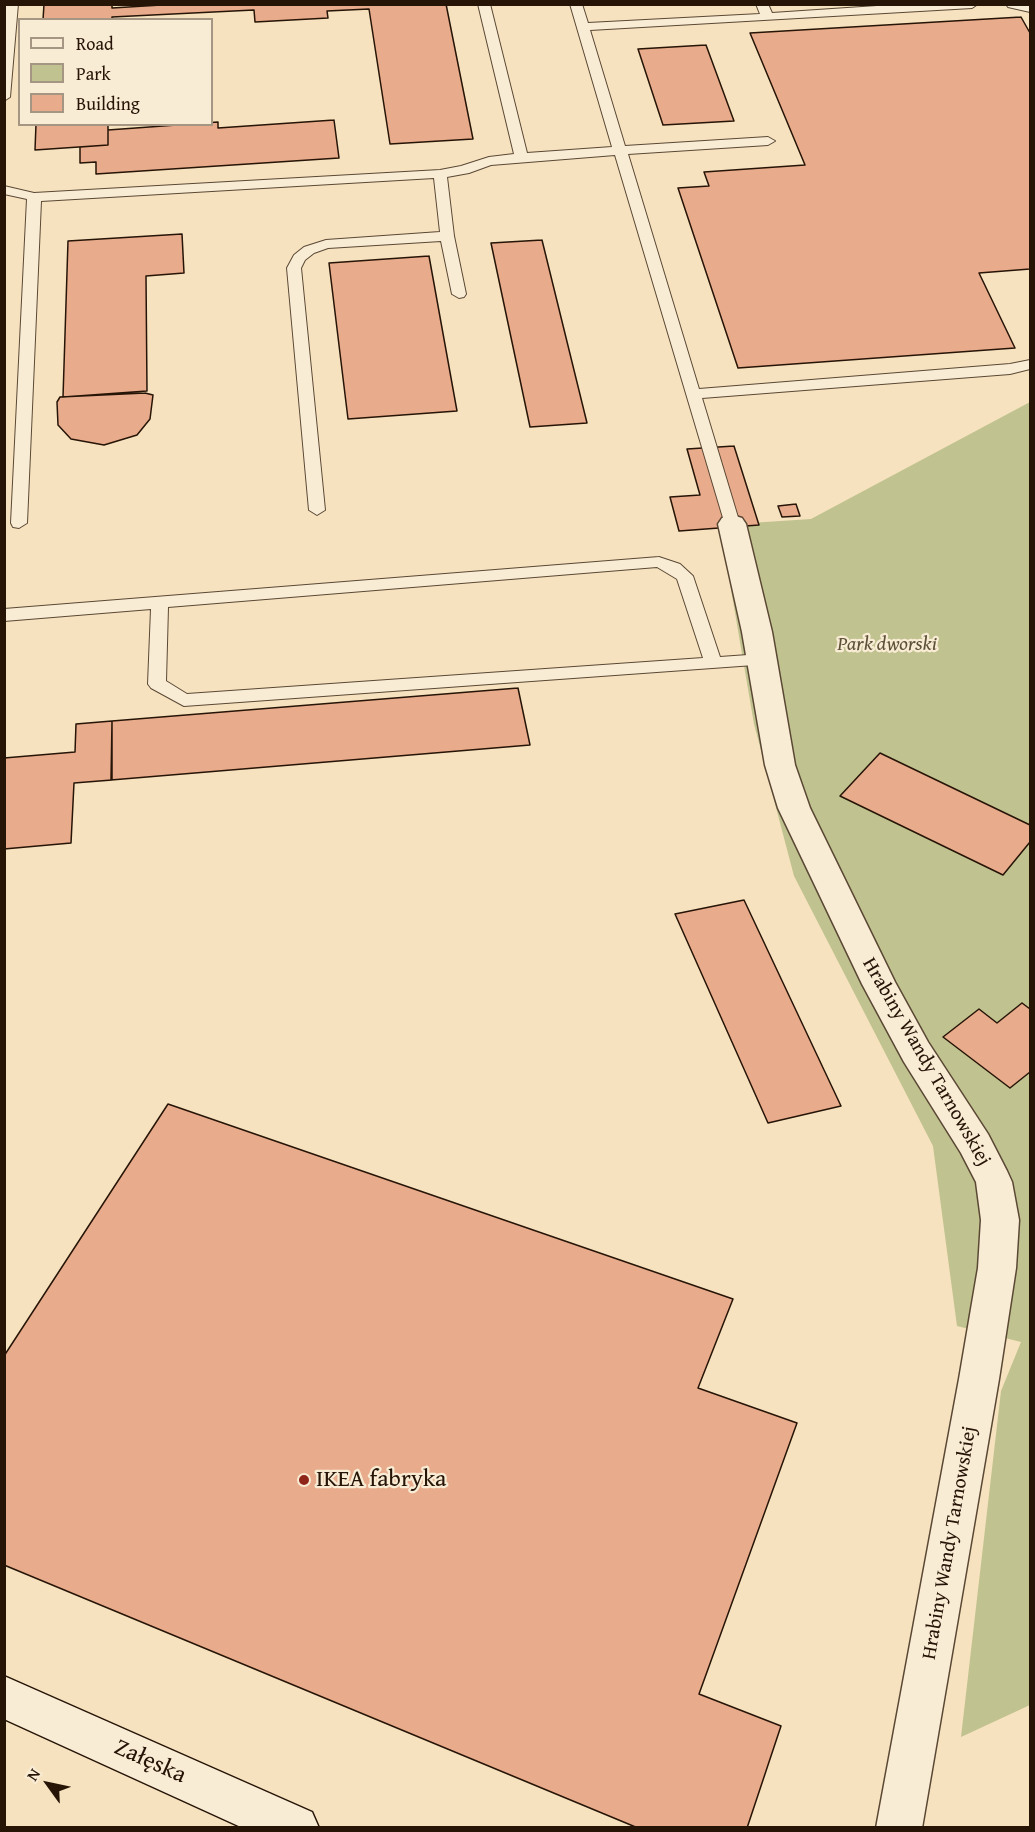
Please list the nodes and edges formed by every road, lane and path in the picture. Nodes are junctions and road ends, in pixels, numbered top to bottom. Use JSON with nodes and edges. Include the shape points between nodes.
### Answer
{"nodes":[{"id":1,"x":12,"y":4,"type":"edge"},
{"id":2,"x":484,"y":4,"type":"edge"},
{"id":3,"x":576,"y":4,"type":"edge"},
{"id":4,"x":762,"y":4,"type":"edge"},
{"id":5,"x":972,"y":4,"type":"edge"},
{"id":6,"x":1012,"y":4,"type":"edge"},
{"id":7,"x":1030,"y":8,"type":"edge"},
{"id":8,"x":768,"y":17,"type":"junction"},
{"id":9,"x":583,"y":27,"type":"junction"},
{"id":10,"x":4,"y":96,"type":"edge"},
{"id":11,"x":768,"y":141,"type":"dead end"},
{"id":12,"x":620,"y":151,"type":"junction"},
{"id":13,"x":522,"y":158,"type":"junction"},
{"id":14,"x":440,"y":174,"type":"junction"},
{"id":15,"x":4,"y":190,"type":"edge"},
{"id":16,"x":34,"y":197,"type":"junction"},
{"id":17,"x":447,"y":236,"type":"junction"},
{"id":18,"x":459,"y":294,"type":"dead end"},
{"id":19,"x":1030,"y":365,"type":"edge"},
{"id":20,"x":692,"y":394,"type":"junction"},
{"id":21,"x":317,"y":510,"type":"dead end"},
{"id":22,"x":19,"y":523,"type":"dead end"},
{"id":23,"x":732,"y":524,"type":"joint"},
{"id":24,"x":159,"y":602,"type":"junction"},
{"id":25,"x":4,"y":615,"type":"edge"},
{"id":26,"x":762,"y":660,"type":"junction"},
{"id":27,"x":713,"y":663,"type":"junction"},
{"id":28,"x":4,"y":1697,"type":"edge"},
{"id":29,"x":296,"y":1827,"type":"edge"},
{"id":30,"x":899,"y":1827,"type":"edge"}],
"edges":[{"from":1,"to":10,"type":"lane"},
{"from":2,"to":13,"type":"lane"},
{"from":3,"to":9,"type":"lane"},
{"from":4,"to":8,"type":"lane"},
{"from":5,"to":8,"type":"lane"},
{"from":6,"to":7,"type":"lane"},
{"from":8,"to":9,"type":"lane"},
{"from":9,"to":12,"type":"lane"},
{"from":11,"to":12,"type":"lane"},
{"from":12,"to":13,"type":"lane"},
{"from":12,"to":20,"type":"lane"},
{"from":13,"to":14,"type":"lane","via":[[489,161]]},
{"from":14,"to":16,"type":"lane"},
{"from":14,"to":17,"type":"lane"},
{"from":15,"to":16,"type":"lane"},
{"from":16,"to":22,"type":"lane"},
{"from":17,"to":18,"type":"lane"},
{"from":17,"to":21,"type":"lane","via":[[326,244],[309,250],[294,268]]},
{"from":19,"to":20,"type":"lane"},
{"from":20,"to":23,"type":"lane"},
{"from":23,"to":26,"type":"street","name":"Hrabiny Wandy Tarnowskiej"},
{"from":24,"to":25,"type":"lane"},
{"from":24,"to":27,"type":"lane","via":[[659,562],[685,576]]},
{"from":24,"to":27,"type":"lane","via":[[157,684],[184,700]]},
{"from":26,"to":27,"type":"lane"},
{"from":26,"to":30,"type":"street","name":"Hrabiny Wandy Tarnowskiej","via":[[780,765],[794,808],[879,984],[916,1052],[975,1144],[994,1182],[1000,1220],[997,1268],[980,1379]]},
{"from":28,"to":29,"type":"street","name":"Załęska"}]}
